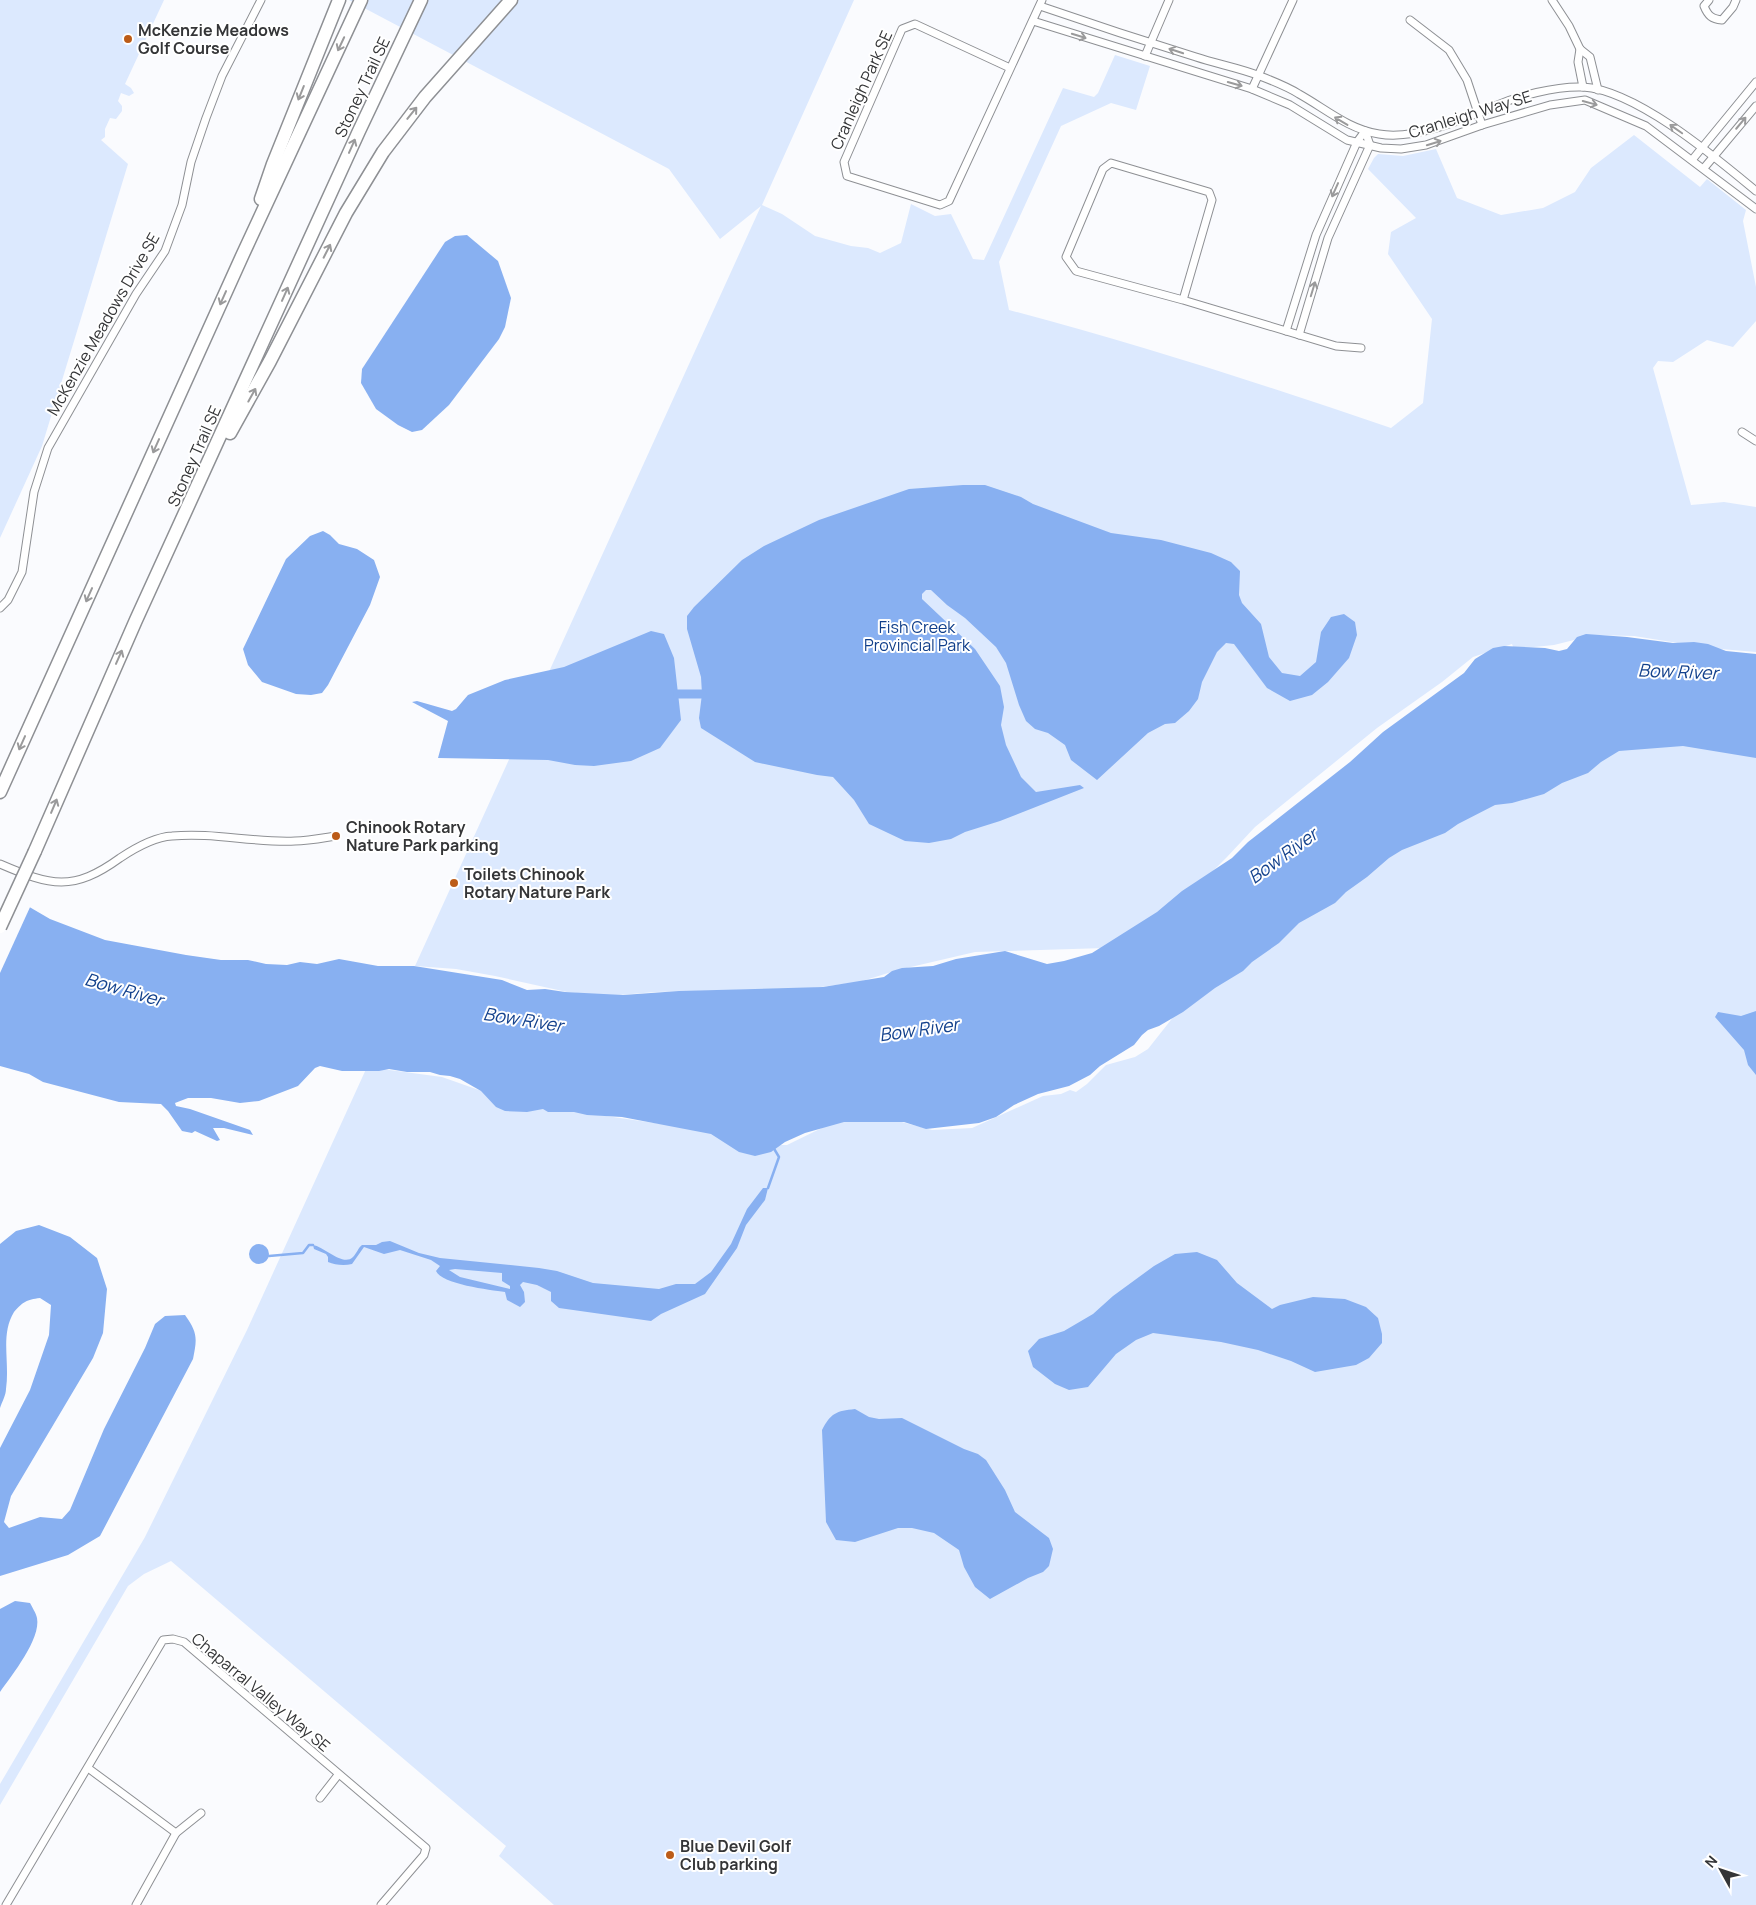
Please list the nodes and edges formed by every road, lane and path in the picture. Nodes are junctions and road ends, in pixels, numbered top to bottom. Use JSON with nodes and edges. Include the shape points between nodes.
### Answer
{"nodes":[{"id":1,"x":262,"y":0,"type":"edge"},
{"id":2,"x":340,"y":0,"type":"edge"},
{"id":3,"x":361,"y":0,"type":"edge"},
{"id":4,"x":421,"y":0,"type":"edge"},
{"id":5,"x":511,"y":0,"type":"edge"},
{"id":6,"x":1169,"y":0,"type":"edge"},
{"id":7,"x":1293,"y":0,"type":"edge"},
{"id":8,"x":1552,"y":0,"type":"edge"},
{"id":9,"x":1709,"y":0,"type":"edge"},
{"id":10,"x":1736,"y":0,"type":"edge"},
{"id":11,"x":1041,"y":3,"type":"edge"},
{"id":12,"x":1410,"y":20,"type":"dead end"},
{"id":13,"x":1033,"y":21,"type":"junction"},
{"id":14,"x":1150,"y":42,"type":"junction"},
{"id":15,"x":1580,"y":49,"type":"junction"},
{"id":16,"x":1145,"y":56,"type":"junction"},
{"id":17,"x":1010,"y":68,"type":"junction"},
{"id":18,"x":1258,"y":75,"type":"junction"},
{"id":19,"x":1756,"y":82,"type":"edge"},
{"id":20,"x":1583,"y":87,"type":"junction"},
{"id":21,"x":1252,"y":89,"type":"junction"},
{"id":22,"x":1598,"y":90,"type":"junction"},
{"id":23,"x":1756,"y":106,"type":"edge"},
{"id":24,"x":1478,"y":113,"type":"junction"},
{"id":25,"x":1482,"y":125,"type":"junction"},
{"id":26,"x":1365,"y":131,"type":"junction"},
{"id":27,"x":1357,"y":142,"type":"junction"},
{"id":28,"x":1370,"y":145,"type":"junction"},
{"id":29,"x":1701,"y":147,"type":"junction"},
{"id":30,"x":1713,"y":156,"type":"junction"},
{"id":31,"x":1692,"y":160,"type":"junction"},
{"id":32,"x":1704,"y":168,"type":"junction"},
{"id":33,"x":1756,"y":191,"type":"edge"},
{"id":34,"x":1756,"y":209,"type":"edge"},
{"id":35,"x":1316,"y":235,"type":"junction"},
{"id":36,"x":1328,"y":238,"type":"junction"},
{"id":37,"x":243,"y":254,"type":"junction"},
{"id":38,"x":1183,"y":300,"type":"junction"},
{"id":39,"x":1293,"y":333,"type":"junction"},
{"id":40,"x":1362,"y":348,"type":"dead end"},
{"id":41,"x":1742,"y":432,"type":"dead end"},
{"id":42,"x":1756,"y":441,"type":"edge"},
{"id":43,"x":193,"y":498,"type":"junction"},
{"id":44,"x":0,"y":608,"type":"edge"},
{"id":45,"x":0,"y":792,"type":"edge"},
{"id":46,"x":336,"y":836,"type":"dead end"},
{"id":47,"x":0,"y":864,"type":"edge"},
{"id":48,"x":0,"y":927,"type":"edge"},
{"id":49,"x":88,"y":1768,"type":"junction"},
{"id":50,"x":338,"y":1775,"type":"junction"},
{"id":51,"x":320,"y":1798,"type":"dead end"},
{"id":52,"x":201,"y":1813,"type":"dead end"},
{"id":53,"x":176,"y":1833,"type":"junction"},
{"id":54,"x":8,"y":1904,"type":"edge"},
{"id":55,"x":136,"y":1905,"type":"edge"},
{"id":56,"x":381,"y":1905,"type":"edge"}],
"edges":[{"from":1,"to":44,"type":"street","name":"McKenzie Meadows Drive SE","via":[[222,76],[191,162],[182,205],[165,251],[136,294],[48,448],[34,492],[22,572],[8,600]]},
{"from":2,"to":37,"type":"highway","one_way":true,"via":[[272,164]]},
{"from":3,"to":37,"type":"highway","one_way":true},
{"from":43,"to":4,"type":"highway","name":"Stoney Trail SE","one_way":true,"via":[[358,131]]},
{"from":43,"to":5,"type":"highway","one_way":true,"via":[[270,361],[362,185],[419,104]]},
{"from":6,"to":14,"type":"street"},
{"from":7,"to":18,"type":"street"},
{"from":8,"to":15,"type":"street"},
{"from":9,"to":10,"type":"street","via":[[1704,6],[1707,13],[1713,19],[1722,20]]},
{"from":11,"to":13,"type":"street","name":"Cranleigh Park SE"},
{"from":11,"to":14,"type":"street","name":"Cranleigh Way SE"},
{"from":12,"to":24,"type":"street","via":[[1449,50],[1467,80]]},
{"from":13,"to":16,"type":"street","name":"Cranleigh Way SE","one_way":true},
{"from":13,"to":17,"type":"street","name":"Cranleigh Park SE"},
{"from":14,"to":16,"type":"street"},
{"from":18,"to":14,"type":"street","name":"Cranleigh Way SE","one_way":true},
{"from":15,"to":20,"type":"street","via":[[1578,62]]},
{"from":15,"to":22,"type":"street","via":[[1590,57]]},
{"from":16,"to":21,"type":"street","name":"Cranleigh Way SE","one_way":true},
{"from":17,"to":17,"type":"street","name":"Cranleigh Park SE","via":[[949,201],[940,205],[847,176],[844,162],[902,29],[915,24]]},
{"from":18,"to":21,"type":"street"},
{"from":26,"to":18,"type":"street","name":"Cranleigh Way SE","one_way":true,"via":[[1352,127],[1298,93]]},
{"from":19,"to":29,"type":"street"},
{"from":20,"to":22,"type":"street","name":"Cranleigh Way SE"},
{"from":20,"to":24,"type":"street","name":"Cranleigh Way SE","via":[[1542,91]]},
{"from":21,"to":27,"type":"street","name":"Cranleigh Way SE","via":[[1290,105],[1347,140]]},
{"from":29,"to":22,"type":"street","name":"Cranleigh Way SE","one_way":true,"via":[[1647,110]]},
{"from":30,"to":23,"type":"street","one_way":true},
{"from":24,"to":25,"type":"street"},
{"from":24,"to":26,"type":"street","name":"Cranleigh Way SE","via":[[1438,127],[1400,135]]},
{"from":28,"to":25,"type":"street","name":"Cranleigh Way SE","one_way":true,"via":[[1401,149],[1426,145]]},
{"from":25,"to":31,"type":"street","name":"Cranleigh Way SE","one_way":true,"via":[[1550,105],[1586,100],[1646,126]]},
{"from":26,"to":27,"type":"street"},
{"from":26,"to":28,"type":"street"},
{"from":27,"to":28,"type":"street","name":"Cranleigh Way SE"},
{"from":27,"to":35,"type":"street","one_way":true},
{"from":28,"to":36,"type":"street"},
{"from":29,"to":30,"type":"street","name":"Cranleigh Way SE"},
{"from":29,"to":31,"type":"street"},
{"from":30,"to":32,"type":"street"},
{"from":30,"to":33,"type":"street","name":"Cranleigh Way SE"},
{"from":31,"to":32,"type":"street","name":"Cranleigh Way SE"},
{"from":32,"to":34,"type":"street","name":"Cranleigh Way SE"},
{"from":35,"to":36,"type":"street"},
{"from":35,"to":39,"type":"street"},
{"from":39,"to":36,"type":"street","one_way":true},
{"from":37,"to":45,"type":"highway","one_way":true},
{"from":38,"to":38,"type":"street","via":[[1212,200],[1209,192],[1111,163],[1103,169],[1066,257],[1076,271]]},
{"from":38,"to":39,"type":"street"},
{"from":39,"to":40,"type":"street","via":[[1336,346]]},
{"from":41,"to":42,"type":"street"},
{"from":48,"to":43,"type":"highway","name":"Stoney Trail SE","one_way":true,"bridge":true},
{"from":46,"to":47,"type":"street","via":[[294,841],[171,836],[151,841],[130,851],[102,872],[72,882],[44,882]]},
{"from":49,"to":50,"type":"street","name":"Chaparral Valley Way SE","via":[[163,1640],[173,1639],[184,1642]]},
{"from":49,"to":53,"type":"street"},
{"from":49,"to":54,"type":"street","name":"Chaparral Valley Way SE"},
{"from":50,"to":51,"type":"street"},
{"from":50,"to":56,"type":"street","name":"Chaparral Valley Way SE","via":[[426,1848],[424,1855]]},
{"from":52,"to":53,"type":"street"},
{"from":53,"to":55,"type":"street"}]}
